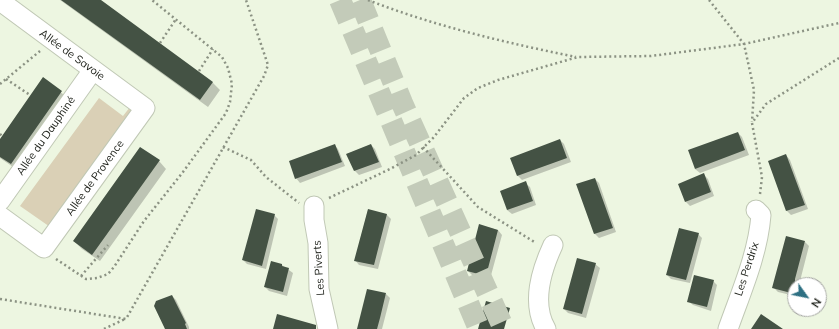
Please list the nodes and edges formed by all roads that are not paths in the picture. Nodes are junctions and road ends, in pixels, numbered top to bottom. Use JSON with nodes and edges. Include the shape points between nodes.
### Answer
{"nodes":[{"id":1,"x":0,"y":1,"type":"edge"},
{"id":2,"x":93,"y":70,"type":"junction"},
{"id":3,"x":145,"y":108,"type":"joint"},
{"id":4,"x":0,"y":201,"type":"edge"},
{"id":5,"x":314,"y":206,"type":"road end"},
{"id":6,"x":756,"y":210,"type":"road end"},
{"id":7,"x":0,"y":216,"type":"edge"},
{"id":8,"x":552,"y":248,"type":"road end"},
{"id":9,"x":328,"y":329,"type":"edge"},
{"id":10,"x":546,"y":329,"type":"edge"},
{"id":11,"x":728,"y":329,"type":"edge"}],
"edges":[{"from":1,"to":2,"type":"street","name":"Allée de Savoie"},
{"from":2,"to":3,"type":"street","name":"Allée de Savoie"},
{"from":2,"to":4,"type":"street","name":"Allée du Dauphiné"},
{"from":3,"to":7,"type":"street","name":"Allée de Provence","via":[[44,248]]},
{"from":5,"to":9,"type":"street","name":"Les Piverts","via":[[319,289]]},
{"from":6,"to":11,"type":"street","name":"Les Perdrix","via":[[760,215],[759,230]]},
{"from":8,"to":10,"type":"street","via":[[540,284],[538,308]]}]}
